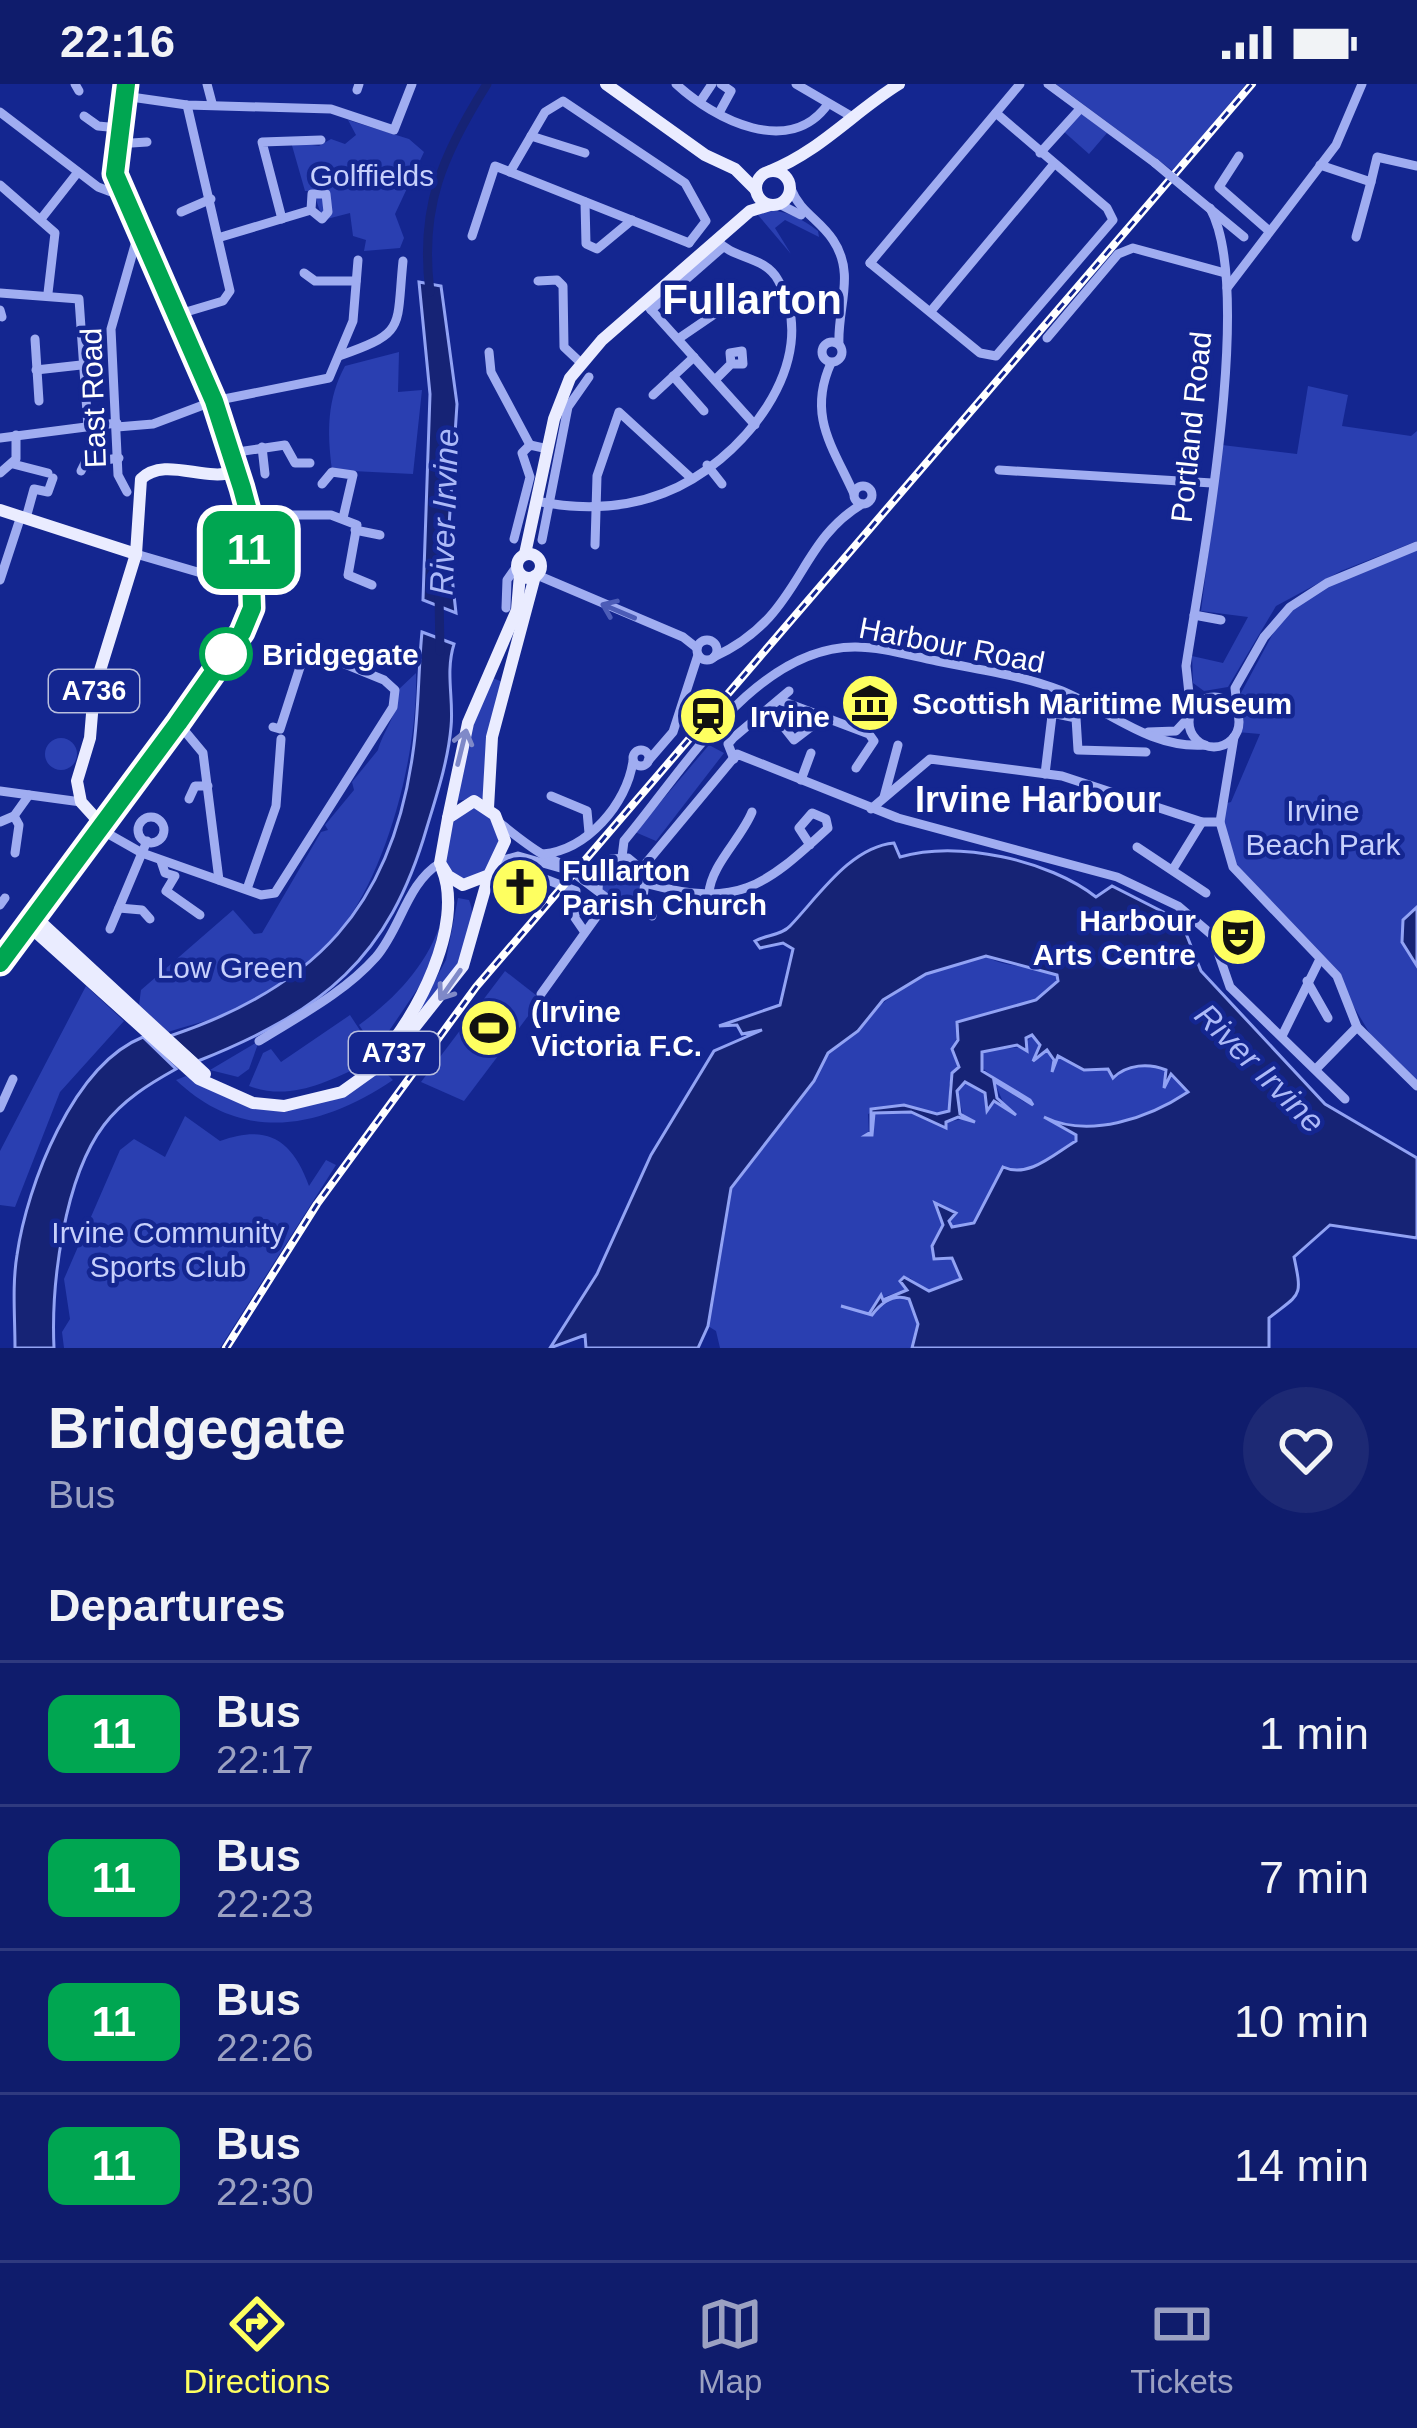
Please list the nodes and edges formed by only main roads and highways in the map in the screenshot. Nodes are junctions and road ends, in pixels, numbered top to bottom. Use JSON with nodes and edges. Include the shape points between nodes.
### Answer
{"nodes":[{"id":1,"x":606,"y":84,"type":"edge"},
{"id":2,"x":886,"y":84,"type":"edge"},
{"id":3,"x":899,"y":84,"type":"edge"},
{"id":4,"x":125,"y":90,"type":"edge"},
{"id":5,"x":874,"y":98,"type":"junction"},
{"id":6,"x":812,"y":151,"type":"junction"},
{"id":7,"x":735,"y":169,"type":"junction"},
{"id":8,"x":768,"y":171,"type":"junction"},
{"id":9,"x":791,"y":188,"type":"junction"},
{"id":10,"x":756,"y":192,"type":"junction"},
{"id":11,"x":775,"y":205,"type":"junction"},
{"id":12,"x":750,"y":211,"type":"junction"},
{"id":13,"x":0,"y":510,"type":"edge"},
{"id":14,"x":136,"y":554,"type":"junction"},
{"id":15,"x":528,"y":567,"type":"junction"},
{"id":16,"x":488,"y":808,"type":"junction"},
{"id":17,"x":448,"y":818,"type":"junction"},
{"id":18,"x":441,"y":866,"type":"junction"},
{"id":19,"x":489,"y":875,"type":"junction"},
{"id":20,"x":31,"y":921,"type":"junction"},
{"id":21,"x":43,"y":938,"type":"junction"},
{"id":22,"x":14,"y":944,"type":"junction"},
{"id":23,"x":0,"y":963,"type":"edge"},
{"id":24,"x":144,"y":1024,"type":"junction"},
{"id":25,"x":210,"y":1082,"type":"junction"}],
"edges":[{"from":1,"to":7,"type":"main road"},
{"from":2,"to":5,"type":"main road"},
{"from":3,"to":5,"type":"main road"},
{"from":4,"to":14,"type":"main road","via":[[116,144],[122,196],[214,401],[234,472],[145,473]]},
{"from":5,"to":6,"type":"main road","via":[[839,112]]},
{"from":6,"to":8,"type":"main road"},
{"from":6,"to":9,"type":"main road"},
{"from":7,"to":8,"type":"main road"},
{"from":7,"to":10,"type":"main road"},
{"from":8,"to":9,"type":"main road","via":[[784,174]]},
{"from":8,"to":10,"type":"main road"},
{"from":9,"to":11,"type":"main road"},
{"from":10,"to":11,"type":"main road"},
{"from":10,"to":12,"type":"main road","number":"A737"},
{"from":11,"to":12,"type":"main road","number":"A737"},
{"from":12,"to":15,"type":"main road","number":"A737","via":[[581,363],[560,399]]},
{"from":13,"to":14,"type":"main road"},
{"from":14,"to":20,"type":"main road","number":"A736","via":[[94,690],[77,785],[100,823]]},
{"from":15,"to":16,"type":"main road","number":"A737","via":[[531,596],[492,737]]},
{"from":17,"to":15,"type":"main road","number":"A737","one_way":true,"via":[[468,723]]},
{"from":16,"to":17,"type":"main road","via":[[466,802]]},
{"from":16,"to":19,"type":"main road","number":"A737","via":[[505,841]]},
{"from":17,"to":18,"type":"main road","number":"A737"},
{"from":18,"to":19,"type":"main road","via":[[464,885]]},
{"from":18,"to":25,"type":"main road","number":"A737","via":[[451,902],[432,973],[384,1054],[343,1084],[298,1097],[250,1095]]},
{"from":19,"to":25,"type":"main road","number":"A737","one_way":true,"via":[[463,966],[369,1077],[284,1106],[254,1103]]},
{"from":20,"to":21,"type":"main road","number":"A737"},
{"from":20,"to":22,"type":"main road"},
{"from":20,"to":24,"type":"main road","number":"A737"},
{"from":21,"to":22,"type":"main road"},
{"from":21,"to":24,"type":"main road","number":"A737"},
{"from":22,"to":23,"type":"main road"},
{"from":24,"to":25,"type":"main road","number":"A737"}]}
